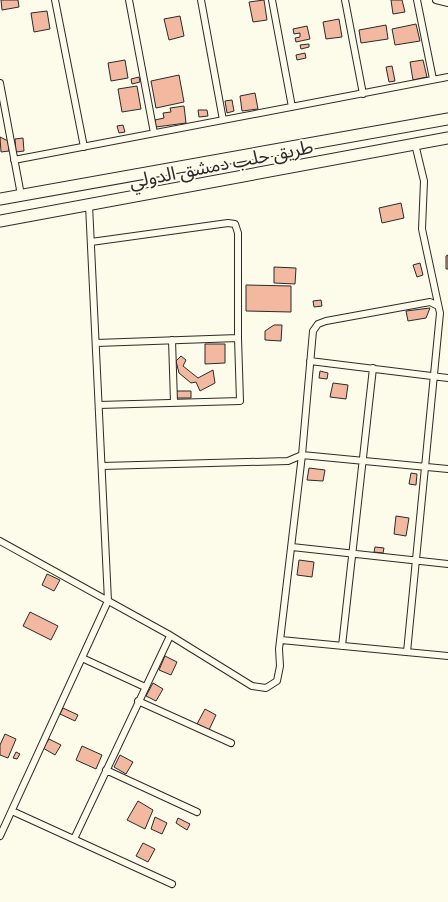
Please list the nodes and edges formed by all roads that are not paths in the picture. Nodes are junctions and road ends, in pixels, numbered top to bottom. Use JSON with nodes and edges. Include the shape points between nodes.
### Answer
{"nodes":[{"id":1,"x":55,"y":0,"type":"edge"},
{"id":2,"x":129,"y":0,"type":"edge"},
{"id":3,"x":201,"y":0,"type":"edge"},
{"id":4,"x":272,"y":0,"type":"edge"},
{"id":5,"x":344,"y":0,"type":"edge"},
{"id":6,"x":417,"y":0,"type":"edge"},
{"id":7,"x":436,"y":0,"type":"edge"},
{"id":8,"x":448,"y":3,"type":"edge"},
{"id":9,"x":433,"y":79,"type":"junction"},
{"id":10,"x":446,"y":79,"type":"edge"},
{"id":11,"x":0,"y":83,"type":"edge"},
{"id":12,"x":363,"y":94,"type":"junction"},
{"id":13,"x":292,"y":107,"type":"junction"},
{"id":14,"x":448,"y":119,"type":"edge"},
{"id":15,"x":223,"y":120,"type":"junction"},
{"id":16,"x":154,"y":133,"type":"junction"},
{"id":17,"x":448,"y":138,"type":"edge"},
{"id":18,"x":415,"y":144,"type":"junction"},
{"id":19,"x":84,"y":147,"type":"junction"},
{"id":20,"x":14,"y":160,"type":"junction"},
{"id":21,"x":21,"y":195,"type":"junction"},
{"id":22,"x":0,"y":199,"type":"edge"},
{"id":23,"x":89,"y":205,"type":"junction"},
{"id":24,"x":0,"y":221,"type":"edge"},
{"id":25,"x":90,"y":242,"type":"junction"},
{"id":26,"x":438,"y":306,"type":"junction"},
{"id":27,"x":238,"y":338,"type":"junction"},
{"id":28,"x":172,"y":340,"type":"junction"},
{"id":29,"x":96,"y":343,"type":"junction"},
{"id":30,"x":310,"y":361,"type":"junction"},
{"id":31,"x":373,"y":368,"type":"junction"},
{"id":32,"x":434,"y":376,"type":"junction"},
{"id":33,"x":448,"y":378,"type":"edge"},
{"id":34,"x":174,"y":402,"type":"junction"},
{"id":35,"x":99,"y":404,"type":"junction"},
{"id":36,"x":302,"y":454,"type":"junction"},
{"id":37,"x":362,"y":460,"type":"junction"},
{"id":38,"x":102,"y":466,"type":"junction"},
{"id":39,"x":425,"y":467,"type":"junction"},
{"id":40,"x":448,"y":469,"type":"edge"},
{"id":41,"x":0,"y":541,"type":"edge"},
{"id":42,"x":292,"y":546,"type":"junction"},
{"id":43,"x":352,"y":553,"type":"junction"},
{"id":44,"x":416,"y":560,"type":"junction"},
{"id":45,"x":448,"y":564,"type":"edge"},
{"id":46,"x":108,"y":601,"type":"junction"},
{"id":47,"x":170,"y":636,"type":"junction"},
{"id":48,"x":281,"y":640,"type":"junction"},
{"id":49,"x":342,"y":646,"type":"junction"},
{"id":50,"x":408,"y":652,"type":"junction"},
{"id":51,"x":448,"y":656,"type":"edge"},
{"id":52,"x":82,"y":658,"type":"junction"},
{"id":53,"x":145,"y":688,"type":"junction"},
{"id":54,"x":138,"y":702,"type":"junction"},
{"id":55,"x":231,"y":743,"type":"dead end"},
{"id":56,"x":106,"y":770,"type":"junction"},
{"id":57,"x":12,"y":811,"type":"junction"},
{"id":58,"x":197,"y":812,"type":"dead end"},
{"id":59,"x":0,"y":836,"type":"edge"},
{"id":60,"x":74,"y":840,"type":"junction"},
{"id":61,"x":172,"y":884,"type":"dead end"}],
"edges":[{"from":1,"to":19,"type":"street"},
{"from":2,"to":16,"type":"street"},
{"from":3,"to":15,"type":"street"},
{"from":4,"to":13,"type":"street"},
{"from":5,"to":12,"type":"street"},
{"from":6,"to":9,"type":"street"},
{"from":7,"to":8,"type":"street"},
{"from":9,"to":10,"type":"street"},
{"from":9,"to":12,"type":"street"},
{"from":11,"to":20,"type":"street"},
{"from":12,"to":13,"type":"street"},
{"from":13,"to":15,"type":"street"},
{"from":14,"to":21,"type":"highway","name":"طريق حلب دمشق الدولي"},
{"from":15,"to":16,"type":"street"},
{"from":16,"to":19,"type":"street"},
{"from":17,"to":18,"type":"highway","name":"طريق حلب دمشق الدولي"},
{"from":18,"to":23,"type":"highway","name":"طريق حلب دمشق الدولي"},
{"from":18,"to":26,"type":"street","via":[[424,182],[422,229]]},
{"from":19,"to":20,"type":"street"},
{"from":20,"to":21,"type":"street"},
{"from":21,"to":22,"type":"highway","name":"طريق حلب دمشق الدولي"},
{"from":23,"to":24,"type":"highway","name":"طريق حلب دمشق الدولي"},
{"from":23,"to":25,"type":"street"},
{"from":25,"to":27,"type":"street","via":[[235,224],[238,233]]},
{"from":25,"to":29,"type":"street"},
{"from":26,"to":30,"type":"street","via":[[430,302],[318,324],[313,331]]},
{"from":26,"to":32,"type":"street"},
{"from":27,"to":28,"type":"street"},
{"from":27,"to":34,"type":"street","via":[[240,400]]},
{"from":28,"to":29,"type":"street"},
{"from":28,"to":34,"type":"street"},
{"from":29,"to":35,"type":"street"},
{"from":30,"to":31,"type":"street"},
{"from":30,"to":36,"type":"street"},
{"from":31,"to":32,"type":"street"},
{"from":31,"to":37,"type":"street"},
{"from":32,"to":33,"type":"street"},
{"from":32,"to":39,"type":"street"},
{"from":34,"to":35,"type":"street"},
{"from":35,"to":38,"type":"street"},
{"from":36,"to":37,"type":"street"},
{"from":36,"to":38,"type":"street","via":[[288,461]]},
{"from":36,"to":42,"type":"street"},
{"from":37,"to":39,"type":"street"},
{"from":37,"to":43,"type":"street"},
{"from":38,"to":46,"type":"street"},
{"from":39,"to":40,"type":"street"},
{"from":39,"to":44,"type":"street"},
{"from":41,"to":46,"type":"street"},
{"from":42,"to":43,"type":"street"},
{"from":42,"to":48,"type":"street"},
{"from":43,"to":44,"type":"street"},
{"from":43,"to":49,"type":"street"},
{"from":44,"to":45,"type":"street"},
{"from":44,"to":50,"type":"street"},
{"from":46,"to":47,"type":"street"},
{"from":46,"to":52,"type":"street"},
{"from":47,"to":48,"type":"street","via":[[252,686],[266,688],[277,681]]},
{"from":47,"to":53,"type":"street"},
{"from":48,"to":49,"type":"street"},
{"from":49,"to":50,"type":"street"},
{"from":50,"to":51,"type":"street"},
{"from":52,"to":53,"type":"street"},
{"from":52,"to":57,"type":"street"},
{"from":53,"to":54,"type":"street"},
{"from":54,"to":55,"type":"street"},
{"from":54,"to":56,"type":"street"},
{"from":56,"to":58,"type":"street"},
{"from":56,"to":60,"type":"street"},
{"from":57,"to":59,"type":"street"},
{"from":57,"to":60,"type":"street"},
{"from":60,"to":61,"type":"street"}]}
